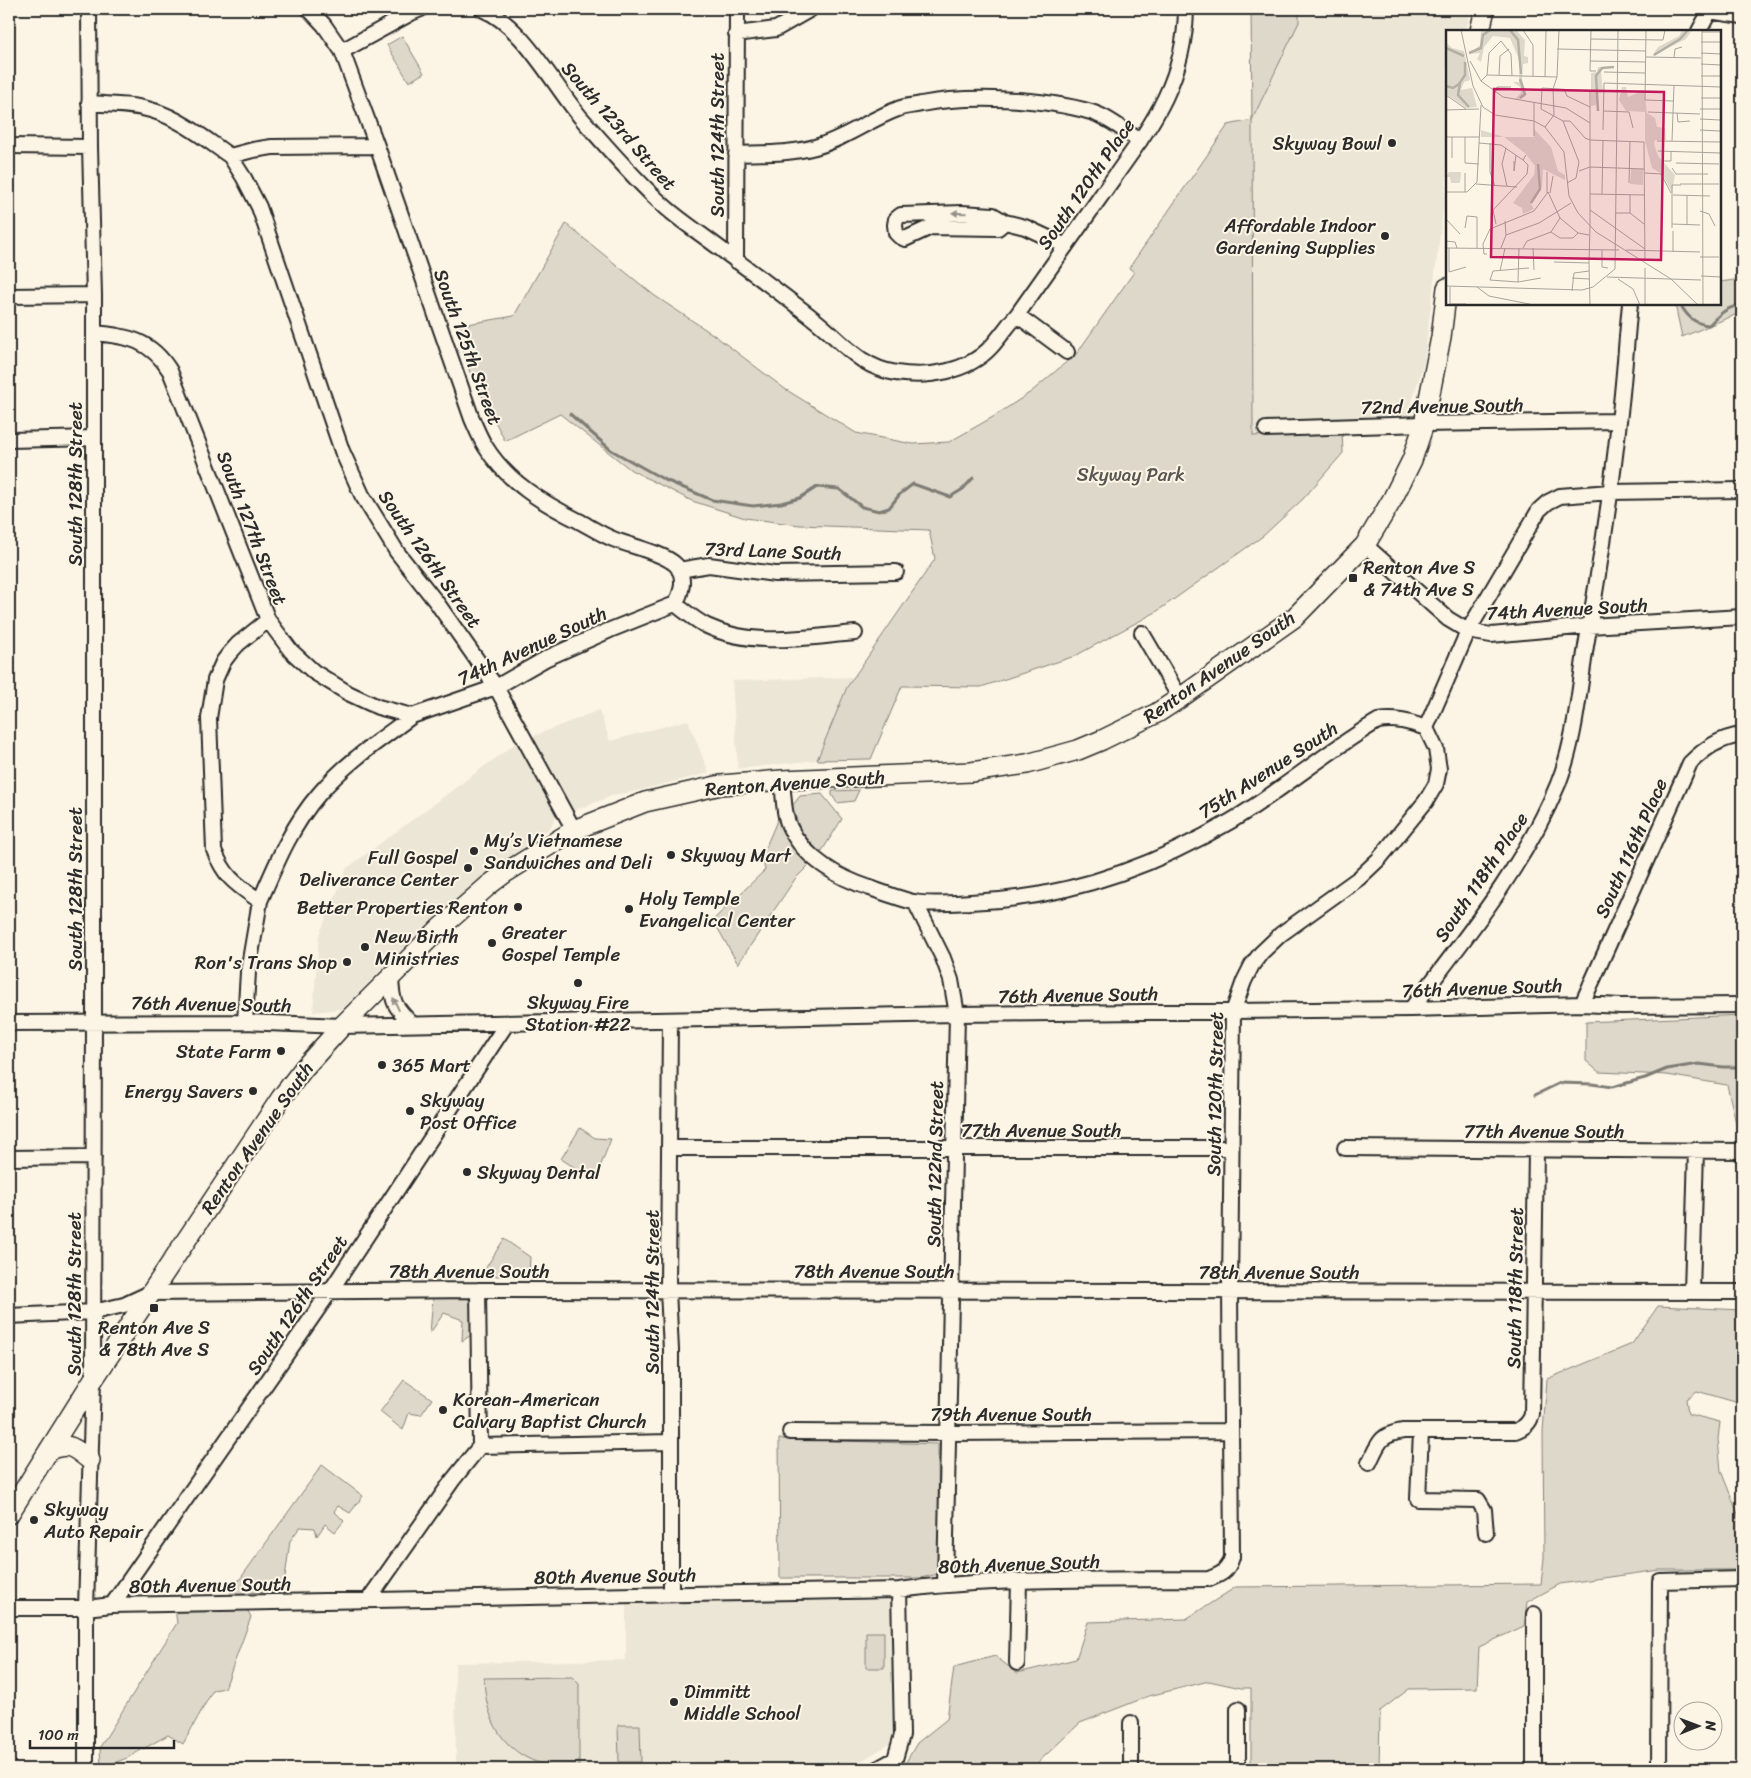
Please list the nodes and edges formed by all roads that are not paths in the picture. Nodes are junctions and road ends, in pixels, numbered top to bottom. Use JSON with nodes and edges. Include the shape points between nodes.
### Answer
{"nodes":[{"id":1,"x":89,"y":9,"type":"edge"},
{"id":2,"x":309,"y":9,"type":"edge"},
{"id":3,"x":421,"y":9,"type":"edge"},
{"id":4,"x":482,"y":9,"type":"edge"},
{"id":5,"x":736,"y":9,"type":"edge"},
{"id":6,"x":811,"y":9,"type":"edge"},
{"id":7,"x":1186,"y":9,"type":"edge"},
{"id":8,"x":1485,"y":9,"type":"edge"},
{"id":9,"x":1710,"y":10,"type":"edge"},
{"id":10,"x":1742,"y":16,"type":"edge"},
{"id":11,"x":1480,"y":30,"type":"edge"},
{"id":12,"x":1700,"y":30,"type":"edge"},
{"id":13,"x":736,"y":34,"type":"junction"},
{"id":14,"x":342,"y":51,"type":"junction"},
{"id":15,"x":90,"y":103,"type":"junction"},
{"id":16,"x":1140,"y":141,"type":"junction"},
{"id":17,"x":9,"y":146,"type":"edge"},
{"id":18,"x":377,"y":146,"type":"junction"},
{"id":19,"x":90,"y":147,"type":"junction"},
{"id":20,"x":736,"y":154,"type":"junction"},
{"id":21,"x":230,"y":156,"type":"junction"},
{"id":22,"x":1005,"y":222,"type":"junction"},
{"id":23,"x":1066,"y":246,"type":"junction"},
{"id":24,"x":736,"y":260,"type":"junction"},
{"id":25,"x":94,"y":294,"type":"junction"},
{"id":26,"x":9,"y":296,"type":"edge"},
{"id":27,"x":1446,"y":296,"type":"edge"},
{"id":28,"x":1630,"y":305,"type":"edge"},
{"id":29,"x":1017,"y":314,"type":"junction"},
{"id":30,"x":94,"y":333,"type":"junction"},
{"id":31,"x":1067,"y":352,"type":"dead end"},
{"id":32,"x":1619,"y":421,"type":"junction"},
{"id":33,"x":1424,"y":424,"type":"junction"},
{"id":34,"x":1266,"y":429,"type":"dead end"},
{"id":35,"x":94,"y":438,"type":"junction"},
{"id":36,"x":9,"y":440,"type":"edge"},
{"id":37,"x":1742,"y":490,"type":"edge"},
{"id":38,"x":1610,"y":492,"type":"junction"},
{"id":39,"x":1365,"y":545,"type":"junction"},
{"id":40,"x":679,"y":570,"type":"junction"},
{"id":41,"x":896,"y":572,"type":"dead end"},
{"id":42,"x":675,"y":604,"type":"junction"},
{"id":43,"x":1742,"y":617,"type":"edge"},
{"id":44,"x":268,"y":620,"type":"junction"},
{"id":45,"x":1590,"y":626,"type":"junction"},
{"id":46,"x":1468,"y":631,"type":"junction"},
{"id":47,"x":1142,"y":632,"type":"dead end"},
{"id":48,"x":855,"y":633,"type":"dead end"},
{"id":49,"x":496,"y":687,"type":"junction"},
{"id":50,"x":1180,"y":698,"type":"junction"},
{"id":51,"x":412,"y":716,"type":"junction"},
{"id":52,"x":1426,"y":728,"type":"junction"},
{"id":53,"x":1742,"y":735,"type":"edge"},
{"id":54,"x":782,"y":780,"type":"junction"},
{"id":55,"x":574,"y":830,"type":"junction"},
{"id":56,"x":260,"y":901,"type":"junction"},
{"id":57,"x":915,"y":902,"type":"junction"},
{"id":58,"x":391,"y":978,"type":"junction"},
{"id":59,"x":1582,"y":1004,"type":"junction"},
{"id":60,"x":1742,"y":1005,"type":"edge"},
{"id":61,"x":1411,"y":1009,"type":"junction"},
{"id":62,"x":1232,"y":1012,"type":"junction"},
{"id":63,"x":957,"y":1014,"type":"junction"},
{"id":64,"x":670,"y":1020,"type":"junction"},
{"id":65,"x":94,"y":1022,"type":"junction"},
{"id":66,"x":245,"y":1022,"type":"junction"},
{"id":67,"x":9,"y":1023,"type":"edge"},
{"id":68,"x":507,"y":1023,"type":"junction"},
{"id":69,"x":413,"y":1025,"type":"junction"},
{"id":70,"x":342,"y":1026,"type":"junction"},
{"id":71,"x":671,"y":1148,"type":"junction"},
{"id":72,"x":954,"y":1148,"type":"junction"},
{"id":73,"x":1231,"y":1148,"type":"junction"},
{"id":74,"x":1345,"y":1148,"type":"dead end"},
{"id":75,"x":1536,"y":1150,"type":"junction"},
{"id":76,"x":1696,"y":1150,"type":"junction"},
{"id":77,"x":1742,"y":1151,"type":"edge"},
{"id":78,"x":94,"y":1157,"type":"junction"},
{"id":79,"x":9,"y":1158,"type":"edge"},
{"id":80,"x":331,"y":1290,"type":"junction"},
{"id":81,"x":478,"y":1290,"type":"junction"},
{"id":82,"x":668,"y":1290,"type":"junction"},
{"id":83,"x":952,"y":1290,"type":"junction"},
{"id":84,"x":1230,"y":1290,"type":"junction"},
{"id":85,"x":1533,"y":1292,"type":"junction"},
{"id":86,"x":1692,"y":1292,"type":"junction"},
{"id":87,"x":1742,"y":1292,"type":"edge"},
{"id":88,"x":150,"y":1293,"type":"junction"},
{"id":89,"x":92,"y":1312,"type":"junction"},
{"id":90,"x":9,"y":1316,"type":"edge"},
{"id":91,"x":93,"y":1380,"type":"junction"},
{"id":92,"x":1231,"y":1431,"type":"junction"},
{"id":93,"x":790,"y":1432,"type":"dead end"},
{"id":94,"x":1421,"y":1432,"type":"junction"},
{"id":95,"x":949,"y":1433,"type":"junction"},
{"id":96,"x":671,"y":1442,"type":"junction"},
{"id":97,"x":480,"y":1446,"type":"junction"},
{"id":98,"x":48,"y":1450,"type":"junction"},
{"id":99,"x":90,"y":1460,"type":"junction"},
{"id":100,"x":1369,"y":1463,"type":"dead end"},
{"id":101,"x":9,"y":1514,"type":"edge"},
{"id":102,"x":1486,"y":1533,"type":"dead end"},
{"id":103,"x":1221,"y":1575,"type":"joint"},
{"id":104,"x":1742,"y":1579,"type":"edge"},
{"id":105,"x":1019,"y":1581,"type":"junction"},
{"id":106,"x":945,"y":1584,"type":"junction"},
{"id":107,"x":899,"y":1590,"type":"junction"},
{"id":108,"x":671,"y":1594,"type":"junction"},
{"id":109,"x":369,"y":1599,"type":"junction"},
{"id":110,"x":112,"y":1605,"type":"junction"},
{"id":111,"x":9,"y":1608,"type":"edge"},
{"id":112,"x":86,"y":1608,"type":"junction"},
{"id":113,"x":1534,"y":1614,"type":"dead end"},
{"id":114,"x":1017,"y":1663,"type":"dead end"},
{"id":115,"x":1238,"y":1709,"type":"dead end"},
{"id":116,"x":1131,"y":1723,"type":"dead end"},
{"id":117,"x":86,"y":1769,"type":"edge"},
{"id":118,"x":877,"y":1769,"type":"edge"},
{"id":119,"x":1131,"y":1769,"type":"edge"},
{"id":120,"x":1238,"y":1769,"type":"edge"},
{"id":121,"x":1534,"y":1769,"type":"edge"},
{"id":122,"x":1660,"y":1769,"type":"edge"}],
"edges":[{"from":1,"to":15,"type":"street","name":"South 128th Street"},
{"from":2,"to":14,"type":"street","name":"South 125th Street"},
{"from":3,"to":14,"type":"street"},
{"from":4,"to":24,"type":"street","name":"South 123rd Street","via":[[520,37],[573,108],[662,205]]},
{"from":5,"to":13,"type":"street","name":"South 124th Street"},
{"from":6,"to":13,"type":"street","via":[[776,29]]},
{"from":7,"to":16,"type":"street","name":"South 120th Place","via":[[1180,60],[1162,108]]},
{"from":8,"to":11,"type":"main road"},
{"from":9,"to":10,"type":"street"},
{"from":9,"to":12,"type":"street"},
{"from":13,"to":20,"type":"street","name":"South 124th Street"},
{"from":14,"to":18,"type":"street","name":"South 125th Street"},
{"from":15,"to":19,"type":"street","name":"South 128th Street"},
{"from":15,"to":21,"type":"street","via":[[156,111]]},
{"from":16,"to":20,"type":"street","via":[[1093,112],[1029,101],[974,100],[900,108],[816,147],[791,152]]},
{"from":16,"to":23,"type":"street","name":"South 120th Place"},
{"from":17,"to":19,"type":"street"},
{"from":18,"to":21,"type":"street","via":[[272,147]]},
{"from":18,"to":40,"type":"street","name":"South 125th Street","via":[[472,419],[486,447],[525,490],[548,506],[612,538],[667,558]]},
{"from":19,"to":25,"type":"street","name":"South 128th Street"},
{"from":20,"to":24,"type":"street","name":"South 124th Street"},
{"from":21,"to":49,"type":"street","name":"South 126th Street","via":[[259,207],[342,451],[362,495],[397,552]]},
{"from":22,"to":22,"type":"street","one_way":true,"via":[[993,215],[911,214],[901,215],[894,225],[898,236],[904,239],[931,227],[998,228]]},
{"from":22,"to":23,"type":"street","via":[[1025,227]]},
{"from":23,"to":29,"type":"street","name":"South 120th Place"},
{"from":24,"to":29,"type":"street","name":"South 123rd Street","via":[[817,321],[852,354],[894,372],[917,375],[959,368],[990,348]]},
{"from":25,"to":26,"type":"street"},
{"from":25,"to":30,"type":"street","name":"South 128th Street"},
{"from":27,"to":33,"type":"main road","name":"Renton Avenue South"},
{"from":28,"to":32,"type":"street"},
{"from":29,"to":31,"type":"street"},
{"from":30,"to":35,"type":"street","name":"South 128th Street"},
{"from":30,"to":44,"type":"street","name":"South 127th Street","via":[[122,335],[141,343],[157,354],[170,371]]},
{"from":32,"to":33,"type":"street","name":"72nd Avenue South"},
{"from":32,"to":38,"type":"street"},
{"from":33,"to":34,"type":"street","name":"72nd Avenue South"},
{"from":33,"to":39,"type":"main road","name":"Renton Avenue South","via":[[1412,460]]},
{"from":35,"to":36,"type":"street"},
{"from":35,"to":65,"type":"street","name":"South 128th Street"},
{"from":37,"to":38,"type":"street"},
{"from":38,"to":45,"type":"street","name":"South 118th Place"},
{"from":38,"to":46,"type":"street","via":[[1560,496],[1548,502],[1531,521]]},
{"from":39,"to":46,"type":"street","name":"74th Avenue South","via":[[1448,619]]},
{"from":39,"to":50,"type":"main road","name":"Renton Avenue South","via":[[1295,617]]},
{"from":40,"to":41,"type":"street","name":"73rd Lane South","via":[[709,565],[775,574]]},
{"from":40,"to":42,"type":"street","via":[[682,587]]},
{"from":42,"to":48,"type":"street","via":[[704,625],[743,637],[769,640]]},
{"from":42,"to":49,"type":"street","name":"74th Avenue South","via":[[547,658]]},
{"from":43,"to":45,"type":"street","name":"74th Avenue South"},
{"from":44,"to":51,"type":"street","via":[[291,651],[314,672],[378,707]]},
{"from":44,"to":56,"type":"street","name":"South 127th Street","via":[[238,644],[223,662],[215,680],[209,718],[214,850],[221,868]]},
{"from":45,"to":46,"type":"street","name":"74th Avenue South","via":[[1491,634]]},
{"from":45,"to":61,"type":"street","name":"South 118th Place","via":[[1568,755],[1545,813],[1485,911]]},
{"from":46,"to":52,"type":"street"},
{"from":47,"to":50,"type":"street"},
{"from":49,"to":51,"type":"street","name":"74th Avenue South"},
{"from":49,"to":55,"type":"street","name":"South 126th Street"},
{"from":50,"to":54,"type":"main road","name":"Renton Avenue South","via":[[1102,740],[1027,764],[971,772]]},
{"from":51,"to":56,"type":"street","name":"74th Avenue South","via":[[318,794],[284,847]]},
{"from":52,"to":57,"type":"street","name":"75th Avenue South","via":[[1392,718],[1378,721],[1231,821],[1152,861],[1084,885],[1001,901]]},
{"from":52,"to":62,"type":"street","name":"South 120th Street","via":[[1436,749],[1439,768],[1436,784],[1426,801],[1379,859],[1359,878],[1281,934],[1261,953],[1244,981]]},
{"from":53,"to":59,"type":"street","name":"South 116th Place","via":[[1713,744],[1690,763]]},
{"from":54,"to":55,"type":"main road","name":"Renton Avenue South","via":[[721,785],[645,802]]},
{"from":54,"to":57,"type":"street","name":"75th Avenue South","via":[[790,828],[798,842],[818,861],[852,882]]},
{"from":55,"to":58,"type":"main road","name":"Renton Avenue South","via":[[489,885],[439,929]]},
{"from":56,"to":66,"type":"street","via":[[248,972]]},
{"from":57,"to":63,"type":"street","name":"South 122nd Street","via":[[943,958]]},
{"from":69,"to":58,"type":"street","one_way":true,"via":[[394,1003]]},
{"from":58,"to":70,"type":"main road","name":"Renton Avenue South"},
{"from":59,"to":60,"type":"street","name":"76th Avenue South"},
{"from":59,"to":61,"type":"street","name":"76th Avenue South"},
{"from":61,"to":62,"type":"street","name":"76th Avenue South"},
{"from":62,"to":63,"type":"street","name":"76th Avenue South"},
{"from":62,"to":73,"type":"street","name":"South 120th Street"},
{"from":63,"to":64,"type":"street","name":"76th Avenue South"},
{"from":63,"to":72,"type":"street","name":"South 122nd Street"},
{"from":64,"to":68,"type":"street","name":"76th Avenue South"},
{"from":64,"to":71,"type":"street","name":"South 124th Street"},
{"from":65,"to":66,"type":"street","name":"76th Avenue South"},
{"from":65,"to":67,"type":"street","name":"76th Avenue South"},
{"from":65,"to":78,"type":"street","name":"South 128th Street"},
{"from":66,"to":70,"type":"street","name":"76th Avenue South"},
{"from":68,"to":69,"type":"street","name":"76th Avenue South"},
{"from":68,"to":80,"type":"street","name":"South 126th Street"},
{"from":69,"to":70,"type":"street","name":"76th Avenue South"},
{"from":70,"to":88,"type":"main road","name":"Renton Avenue South","via":[[281,1098]]},
{"from":71,"to":72,"type":"street","name":"77th Avenue South"},
{"from":71,"to":82,"type":"street","name":"South 124th Street"},
{"from":72,"to":73,"type":"street","name":"77th Avenue South"},
{"from":72,"to":83,"type":"street","name":"South 122nd Street"},
{"from":73,"to":84,"type":"street","name":"South 120th Street"},
{"from":74,"to":75,"type":"street","name":"77th Avenue South"},
{"from":75,"to":76,"type":"street","name":"77th Avenue South"},
{"from":75,"to":85,"type":"street","name":"South 118th Street"},
{"from":76,"to":77,"type":"street","name":"77th Avenue South"},
{"from":76,"to":86,"type":"street"},
{"from":78,"to":79,"type":"street"},
{"from":78,"to":89,"type":"street","name":"South 128th Street"},
{"from":80,"to":81,"type":"street","name":"78th Avenue South"},
{"from":80,"to":88,"type":"street","name":"78th Avenue South"},
{"from":80,"to":110,"type":"street","name":"South 126th Street"},
{"from":81,"to":82,"type":"street","name":"78th Avenue South"},
{"from":81,"to":97,"type":"street"},
{"from":82,"to":83,"type":"street","name":"78th Avenue South"},
{"from":82,"to":96,"type":"street","name":"South 124th Street"},
{"from":83,"to":84,"type":"street","name":"78th Avenue South"},
{"from":83,"to":95,"type":"street","name":"South 122nd Street"},
{"from":84,"to":85,"type":"street","name":"78th Avenue South"},
{"from":84,"to":92,"type":"street","name":"South 120th Street"},
{"from":85,"to":86,"type":"street","name":"78th Avenue South"},
{"from":85,"to":94,"type":"street","name":"South 118th Street","via":[[1532,1414],[1527,1425],[1515,1431]]},
{"from":86,"to":87,"type":"street","name":"78th Avenue South"},
{"from":88,"to":89,"type":"street","name":"78th Avenue South","via":[[124,1305]]},
{"from":88,"to":91,"type":"main road","name":"Renton Avenue South"},
{"from":89,"to":90,"type":"street","name":"78th Avenue South"},
{"from":89,"to":91,"type":"street","name":"South 128th Street"},
{"from":91,"to":98,"type":"main road","name":"Renton Avenue South"},
{"from":91,"to":99,"type":"street","name":"South 128th Street"},
{"from":92,"to":95,"type":"street","name":"79th Avenue South"},
{"from":92,"to":103,"type":"street","name":"South 120th Street","via":[[1232,1557]]},
{"from":93,"to":95,"type":"street","name":"79th Avenue South"},
{"from":94,"to":100,"type":"street","via":[[1403,1431],[1386,1435]]},
{"from":94,"to":102,"type":"street","via":[[1418,1499],[1478,1500],[1484,1510]]},
{"from":95,"to":106,"type":"street","name":"South 122nd Street"},
{"from":96,"to":97,"type":"street"},
{"from":96,"to":108,"type":"street","name":"South 124th Street"},
{"from":97,"to":109,"type":"street"},
{"from":98,"to":99,"type":"main road","via":[[62,1445],[71,1447]]},
{"from":98,"to":101,"type":"main road","name":"Renton Avenue South"},
{"from":99,"to":112,"type":"street","name":"South 128th Street"},
{"from":103,"to":105,"type":"street","name":"80th Avenue South","via":[[1209,1579]]},
{"from":104,"to":122,"type":"street","via":[[1660,1581]]},
{"from":105,"to":106,"type":"street","name":"80th Avenue South"},
{"from":105,"to":114,"type":"street"},
{"from":106,"to":107,"type":"street","name":"80th Avenue South"},
{"from":107,"to":108,"type":"street","name":"80th Avenue South"},
{"from":107,"to":118,"type":"street","via":[[902,1735],[896,1759]]},
{"from":108,"to":109,"type":"street","name":"80th Avenue South"},
{"from":109,"to":110,"type":"street","name":"80th Avenue South"},
{"from":110,"to":112,"type":"street","name":"80th Avenue South"},
{"from":111,"to":112,"type":"street","name":"80th Avenue South"},
{"from":112,"to":117,"type":"street","name":"South 128th Street"},
{"from":113,"to":121,"type":"street"},
{"from":115,"to":120,"type":"street"},
{"from":116,"to":119,"type":"street"}]}
